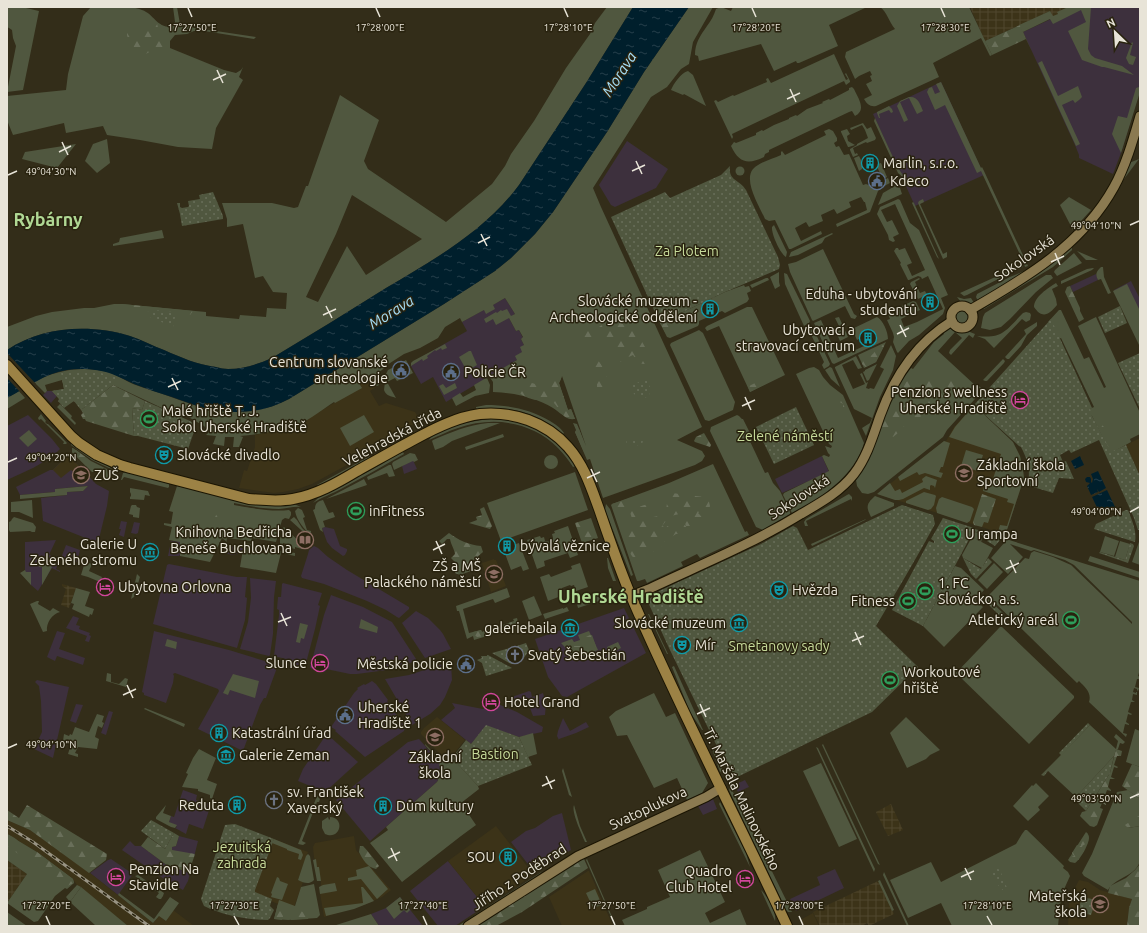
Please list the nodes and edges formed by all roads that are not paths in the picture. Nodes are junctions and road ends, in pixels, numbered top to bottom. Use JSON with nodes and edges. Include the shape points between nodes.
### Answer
{"nodes":[{"id":1,"x":1140,"y":116,"type":"edge"},
{"id":2,"x":970,"y":310,"type":"junction"},
{"id":3,"x":952,"y":321,"type":"junction"},
{"id":4,"x":7,"y":365,"type":"edge"},
{"id":5,"x":631,"y":596,"type":"junction"},
{"id":6,"x":721,"y":788,"type":"junction"},
{"id":7,"x":586,"y":852,"type":"joint"},
{"id":8,"x":468,"y":926,"type":"edge"},
{"id":9,"x":787,"y":926,"type":"edge"}],
"edges":[{"from":1,"to":2,"type":"main road","name":"Sokolovská","via":[[1120,174],[1089,223],[1049,260]]},
{"from":2,"to":3,"type":"main road","name":"Sokolovská","via":[[965,306],[957,307],[951,314]]},
{"from":2,"to":3,"type":"main road","via":[[972,318],[967,326],[958,327]]},
{"from":3,"to":5,"type":"main road","name":"Sokolovská","via":[[926,340],[913,354],[888,395],[862,460],[837,491],[759,539]]},
{"from":4,"to":5,"type":"main road","name":"Velehradská třída","via":[[71,436],[91,452],[120,465],[249,499],[274,501],[310,495],[454,420],[495,413],[532,421],[553,433],[579,462]]},
{"from":5,"to":6,"type":"main road","name":"Tř. Maršála Malinovského"},
{"from":6,"to":7,"type":"main road","name":"Svatoplukova"},
{"from":6,"to":9,"type":"main road","name":"Tř. Maršála Malinovského"},
{"from":7,"to":8,"type":"main road","name":"Jiřího z Poděbrad"}]}
